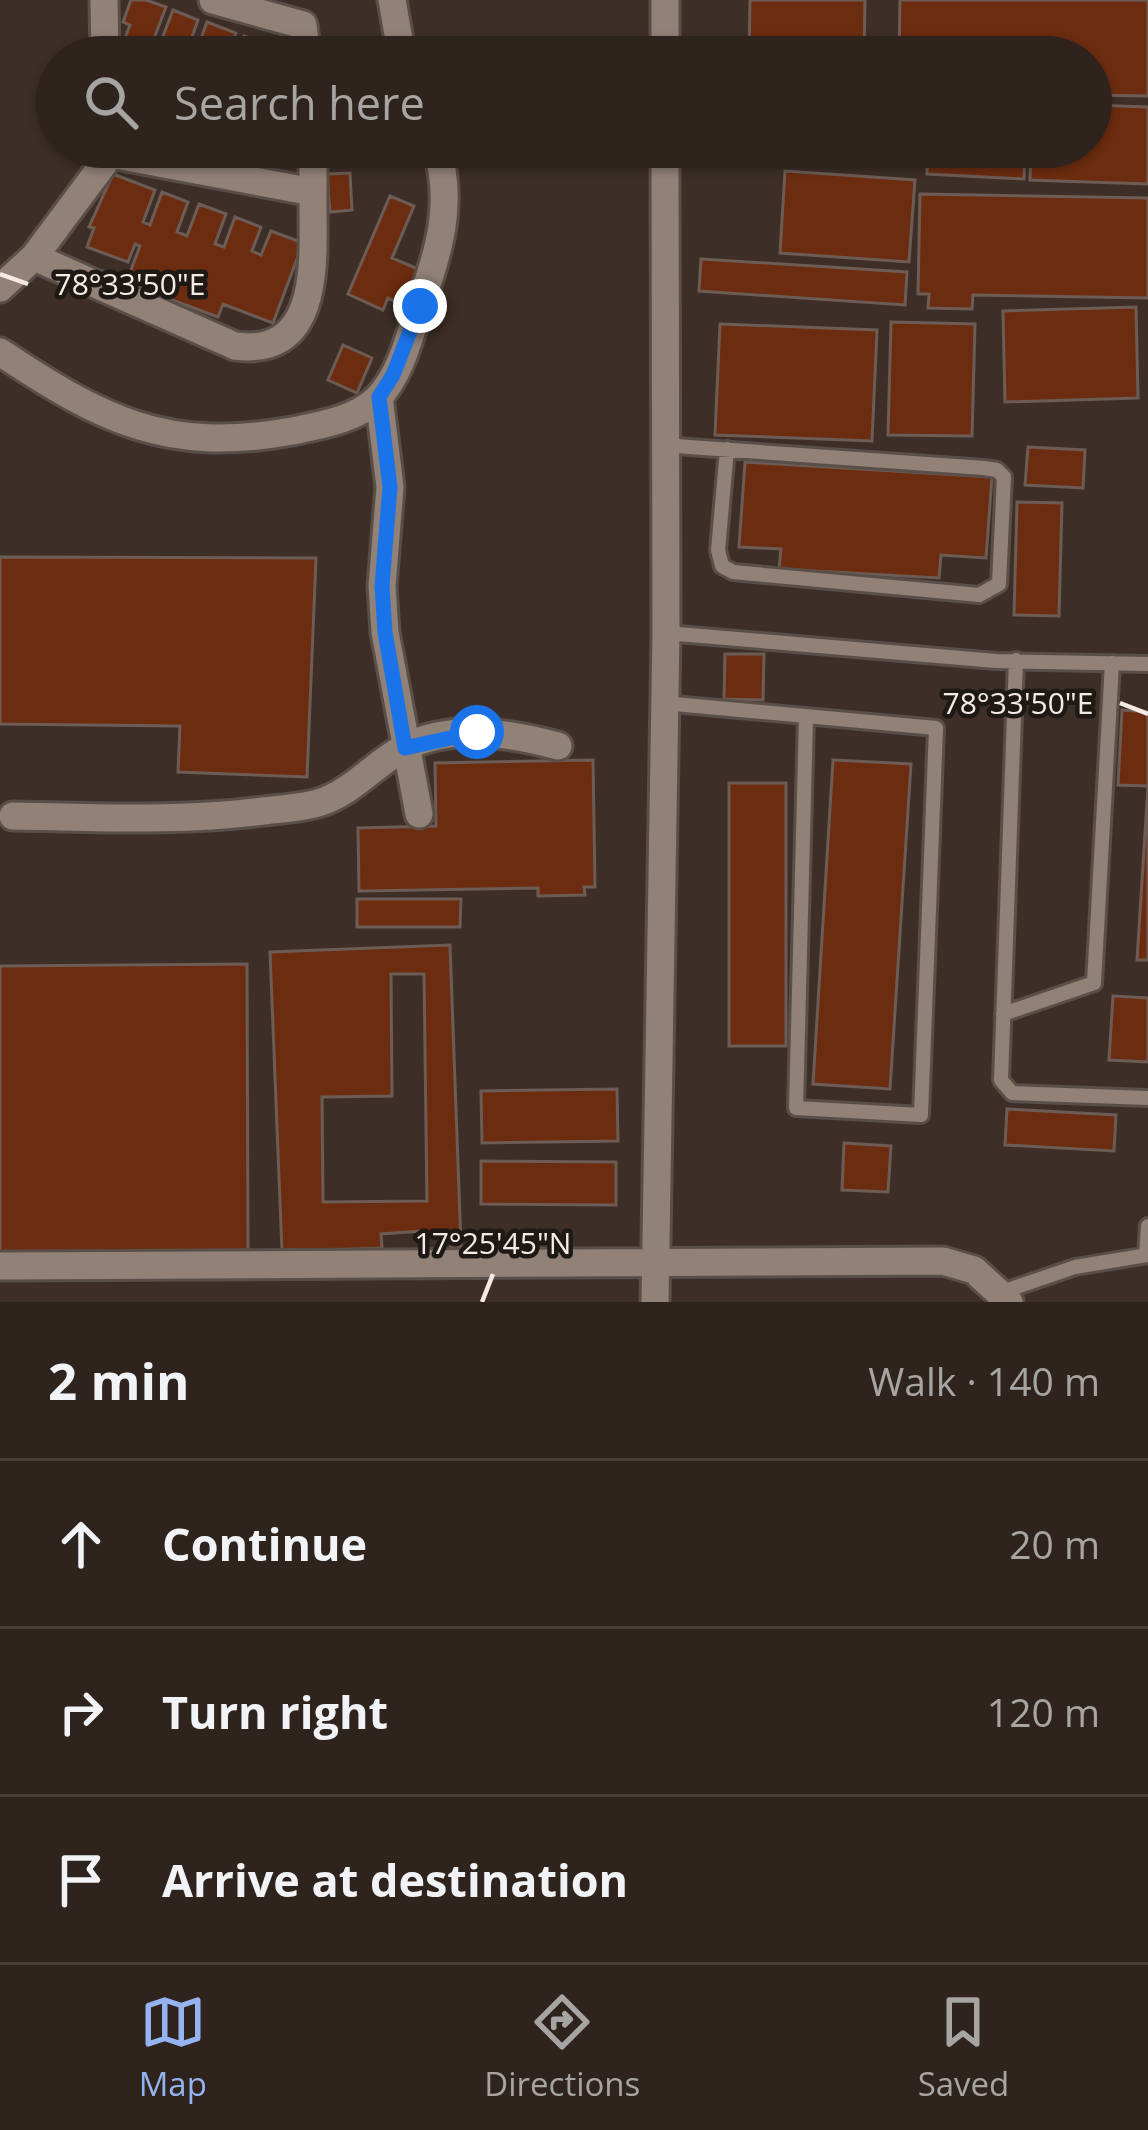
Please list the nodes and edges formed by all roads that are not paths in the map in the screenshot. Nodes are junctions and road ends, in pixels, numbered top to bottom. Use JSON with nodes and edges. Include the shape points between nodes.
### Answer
{"nodes":[{"id":1,"x":104,"y":0,"type":"edge"},
{"id":2,"x":213,"y":0,"type":"edge"},
{"id":3,"x":392,"y":0,"type":"edge"},
{"id":4,"x":665,"y":0,"type":"edge"},
{"id":5,"x":303,"y":13,"type":"edge"},
{"id":6,"x":105,"y":36,"type":"edge"},
{"id":7,"x":399,"y":36,"type":"edge"},
{"id":8,"x":665,"y":36,"type":"edge"},
{"id":9,"x":99,"y":168,"type":"edge"},
{"id":10,"x":193,"y":168,"type":"edge"},
{"id":11,"x":313,"y":168,"type":"edge"},
{"id":12,"x":442,"y":168,"type":"edge"},
{"id":13,"x":665,"y":168,"type":"edge"},
{"id":14,"x":313,"y":193,"type":"junction"},
{"id":15,"x":34,"y":257,"type":"junction"},
{"id":16,"x":0,"y":288,"type":"edge"},
{"id":17,"x":0,"y":352,"type":"edge"},
{"id":18,"x":379,"y":397,"type":"junction"},
{"id":19,"x":666,"y":445,"type":"junction"},
{"id":20,"x":727,"y":449,"type":"junction"},
{"id":21,"x":666,"y":633,"type":"junction"},
{"id":22,"x":1016,"y":660,"type":"junction"},
{"id":23,"x":1112,"y":663,"type":"junction"},
{"id":24,"x":1148,"y":664,"type":"edge"},
{"id":25,"x":663,"y":703,"type":"junction"},
{"id":26,"x":806,"y":718,"type":"junction"},
{"id":27,"x":559,"y":746,"type":"dead end"},
{"id":28,"x":405,"y":748,"type":"junction"},
{"id":29,"x":419,"y":814,"type":"dead end"},
{"id":30,"x":13,"y":816,"type":"dead end"},
{"id":31,"x":1003,"y":1014,"type":"junction"},
{"id":32,"x":1148,"y":1098,"type":"edge"},
{"id":33,"x":1148,"y":1226,"type":"edge"},
{"id":34,"x":1147,"y":1255,"type":"edge"},
{"id":35,"x":655,"y":1262,"type":"junction"},
{"id":36,"x":0,"y":1266,"type":"edge"},
{"id":37,"x":1005,"y":1297,"type":"edge"},
{"id":38,"x":655,"y":1302,"type":"edge"}],
"edges":[{"from":1,"to":6,"type":"street"},
{"from":2,"to":5,"type":"street"},
{"from":3,"to":7,"type":"street"},
{"from":4,"to":8,"type":"street"},
{"from":9,"to":15,"type":"street"},
{"from":10,"to":14,"type":"street"},
{"from":11,"to":14,"type":"street"},
{"from":12,"to":18,"type":"street","via":[[436,261]]},
{"from":13,"to":19,"type":"street"},
{"from":14,"to":15,"type":"street","via":[[310,296],[278,339],[250,348]]},
{"from":15,"to":16,"type":"street"},
{"from":17,"to":18,"type":"street","via":[[98,412],[178,435],[304,428],[361,411]]},
{"from":18,"to":28,"type":"street","via":[[390,487],[385,632]]},
{"from":19,"to":20,"type":"lane"},
{"from":19,"to":21,"type":"street"},
{"from":20,"to":20,"type":"lane","via":[[718,550],[733,572],[979,595],[998,584],[1004,477],[997,470]]},
{"from":21,"to":22,"type":"lane"},
{"from":21,"to":25,"type":"street"},
{"from":22,"to":23,"type":"lane"},
{"from":22,"to":31,"type":"lane"},
{"from":23,"to":24,"type":"lane"},
{"from":23,"to":31,"type":"lane","via":[[1094,982]]},
{"from":25,"to":26,"type":"lane"},
{"from":25,"to":35,"type":"street"},
{"from":26,"to":26,"type":"lane","via":[[796,1108],[921,1115],[936,728]]},
{"from":27,"to":28,"type":"street","via":[[477,732]]},
{"from":28,"to":29,"type":"street"},
{"from":28,"to":30,"type":"street","via":[[319,803],[224,816]]},
{"from":31,"to":32,"type":"lane","via":[[1001,1080],[1012,1093]]},
{"from":33,"to":34,"type":"lane"},
{"from":34,"to":37,"type":"lane","via":[[1075,1267]]},
{"from":35,"to":36,"type":"street"},
{"from":35,"to":37,"type":"street","via":[[943,1261],[974,1270]]},
{"from":35,"to":38,"type":"street"}]}
